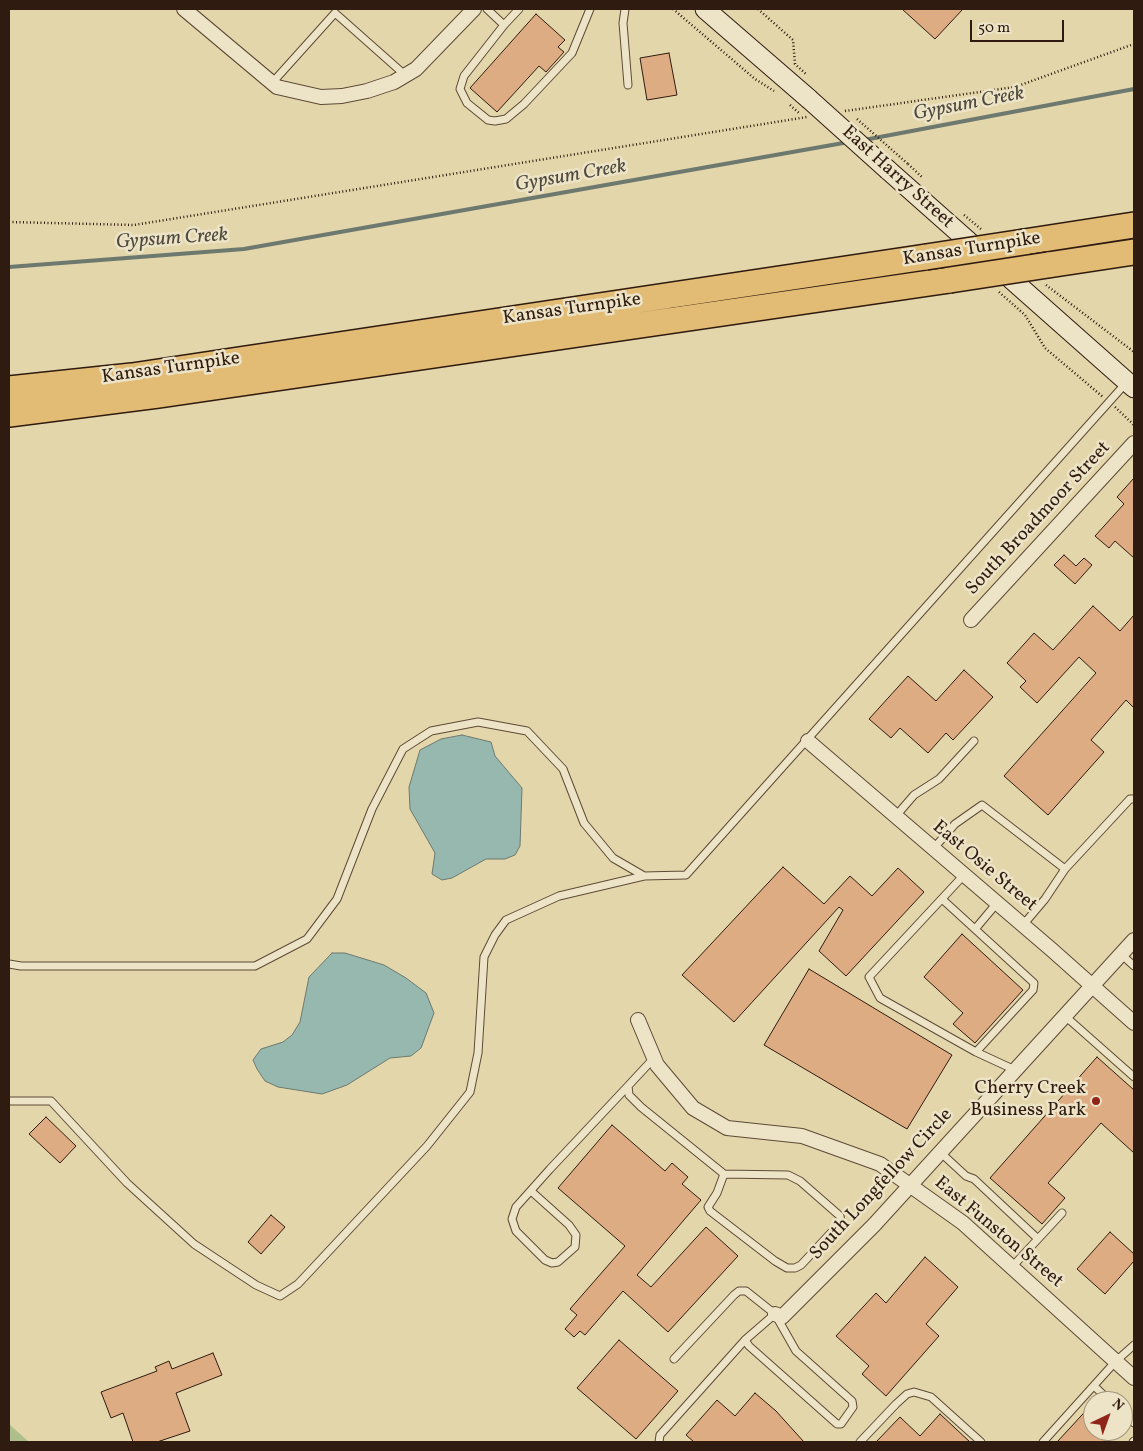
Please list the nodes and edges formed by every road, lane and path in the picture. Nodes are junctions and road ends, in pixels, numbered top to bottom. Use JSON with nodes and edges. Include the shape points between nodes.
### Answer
{"nodes":[{"id":1,"x":184,"y":9,"type":"edge"},
{"id":2,"x":474,"y":9,"type":"edge"},
{"id":3,"x":487,"y":9,"type":"edge"},
{"id":4,"x":519,"y":9,"type":"edge"},
{"id":5,"x":590,"y":9,"type":"edge"},
{"id":6,"x":625,"y":9,"type":"edge"},
{"id":7,"x":673,"y":9,"type":"edge"},
{"id":8,"x":705,"y":9,"type":"edge"},
{"id":9,"x":758,"y":9,"type":"edge"},
{"id":10,"x":504,"y":26,"type":"junction"},
{"id":11,"x":1134,"y":44,"type":"edge"},
{"id":12,"x":405,"y":75,"type":"junction"},
{"id":13,"x":808,"y":76,"type":"dead end"},
{"id":14,"x":272,"y":83,"type":"junction"},
{"id":15,"x":628,"y":85,"type":"dead end"},
{"id":16,"x":780,"y":96,"type":"dead end"},
{"id":17,"x":785,"y":100,"type":"dead end"},
{"id":18,"x":840,"y":104,"type":"dead end"},
{"id":19,"x":790,"y":105,"type":"dead end"},
{"id":20,"x":810,"y":108,"type":"junction"},
{"id":21,"x":841,"y":112,"type":"dead end"},
{"id":22,"x":908,"y":164,"type":"dead end"},
{"id":23,"x":9,"y":222,"type":"edge"},
{"id":24,"x":1134,"y":225,"type":"edge"},
{"id":25,"x":1134,"y":252,"type":"edge"},
{"id":26,"x":996,"y":288,"type":"dead end"},
{"id":27,"x":1131,"y":385,"type":"edge"},
{"id":28,"x":9,"y":389,"type":"edge"},
{"id":29,"x":1109,"y":402,"type":"junction"},
{"id":30,"x":9,"y":414,"type":"edge"},
{"id":31,"x":1134,"y":425,"type":"edge"},
{"id":32,"x":1134,"y":443,"type":"edge"},
{"id":33,"x":971,"y":620,"type":"dead end"},
{"id":34,"x":808,"y":741,"type":"junction"},
{"id":35,"x":974,"y":741,"type":"dead end"},
{"id":36,"x":1134,"y":799,"type":"edge"},
{"id":37,"x":895,"y":817,"type":"junction"},
{"id":38,"x":933,"y":849,"type":"junction"},
{"id":39,"x":1065,"y":869,"type":"junction"},
{"id":40,"x":964,"y":875,"type":"junction"},
{"id":41,"x":644,"y":876,"type":"junction"},
{"id":42,"x":939,"y":902,"type":"junction"},
{"id":43,"x":997,"y":903,"type":"junction"},
{"id":44,"x":1023,"y":925,"type":"junction"},
{"id":45,"x":976,"y":928,"type":"junction"},
{"id":46,"x":1134,"y":940,"type":"edge"},
{"id":47,"x":1121,"y":954,"type":"junction"},
{"id":48,"x":9,"y":964,"type":"edge"},
{"id":49,"x":1134,"y":966,"type":"edge"},
{"id":50,"x":1092,"y":986,"type":"junction"},
{"id":51,"x":1065,"y":1016,"type":"junction"},
{"id":52,"x":638,"y":1020,"type":"dead end"},
{"id":53,"x":1134,"y":1023,"type":"edge"},
{"id":54,"x":976,"y":1052,"type":"junction"},
{"id":55,"x":654,"y":1058,"type":"junction"},
{"id":56,"x":1015,"y":1070,"type":"junction"},
{"id":57,"x":1134,"y":1077,"type":"edge"},
{"id":58,"x":628,"y":1086,"type":"junction"},
{"id":59,"x":9,"y":1101,"type":"edge"},
{"id":60,"x":940,"y":1152,"type":"junction"},
{"id":61,"x":724,"y":1174,"type":"junction"},
{"id":62,"x":911,"y":1184,"type":"junction"},
{"id":63,"x":531,"y":1191,"type":"junction"},
{"id":64,"x":1062,"y":1213,"type":"dead end"},
{"id":65,"x":1037,"y":1238,"type":"junction"},
{"id":66,"x":1012,"y":1267,"type":"junction"},
{"id":67,"x":775,"y":1314,"type":"junction"},
{"id":68,"x":745,"y":1340,"type":"junction"},
{"id":69,"x":1134,"y":1345,"type":"edge"},
{"id":70,"x":674,"y":1359,"type":"dead end"},
{"id":71,"x":1116,"y":1362,"type":"junction"},
{"id":72,"x":1134,"y":1378,"type":"edge"},
{"id":73,"x":1094,"y":1386,"type":"junction"},
{"id":74,"x":1099,"y":1391,"type":"edge"},
{"id":75,"x":659,"y":1442,"type":"edge"},
{"id":76,"x":860,"y":1442,"type":"edge"},
{"id":77,"x":981,"y":1442,"type":"edge"},
{"id":78,"x":1043,"y":1442,"type":"edge"}],
"edges":[{"from":1,"to":14,"type":"street"},
{"from":2,"to":12,"type":"street","via":[[416,69]]},
{"from":3,"to":10,"type":"lane"},
{"from":4,"to":10,"type":"lane"},
{"from":5,"to":10,"type":"lane","via":[[572,52],[524,104],[506,118],[495,121],[488,120],[467,103],[460,89],[464,76]]},
{"from":6,"to":15,"type":"lane","via":[[623,23]]},
{"from":7,"to":16,"type":"path"},
{"from":8,"to":20,"type":"main road","name":"East Harry Street"},
{"from":9,"to":13,"type":"path","via":[[793,40],[795,64]]},
{"from":11,"to":21,"type":"path","via":[[1015,86]]},
{"from":12,"to":14,"type":"street","via":[[394,82],[342,96],[298,94]]},
{"from":12,"to":14,"type":"lane","via":[[335,13]]},
{"from":17,"to":19,"type":"path"},
{"from":18,"to":22,"type":"path","bridge":true},
{"from":20,"to":23,"type":"path","via":[[134,225]]},
{"from":20,"to":27,"type":"main road","name":"East Harry Street","bridge":true,"via":[[888,170]]},
{"from":24,"to":28,"type":"highway","name":"Kansas Turnpike","bridge":true,"via":[[132,376]]},
{"from":25,"to":30,"type":"highway","name":"Kansas Turnpike","bridge":true,"via":[[158,396]]},
{"from":26,"to":29,"type":"path","via":[[1025,315],[1045,348]]},
{"from":27,"to":29,"type":"lane"},
{"from":29,"to":31,"type":"path"},
{"from":29,"to":34,"type":"lane"},
{"from":32,"to":33,"type":"street","name":"South Broadmoor Street"},
{"from":34,"to":37,"type":"street","name":"East Osie Street"},
{"from":34,"to":41,"type":"lane","via":[[686,875]]},
{"from":35,"to":37,"type":"lane","via":[[939,779],[914,795]]},
{"from":36,"to":39,"type":"lane","via":[[1130,799]]},
{"from":37,"to":38,"type":"street","name":"East Osie Street"},
{"from":38,"to":39,"type":"lane","via":[[955,824],[982,805]]},
{"from":38,"to":40,"type":"street","name":"East Osie Street"},
{"from":39,"to":44,"type":"lane"},
{"from":40,"to":42,"type":"lane"},
{"from":40,"to":43,"type":"street","name":"East Osie Street"},
{"from":41,"to":48,"type":"lane","via":[[613,858],[584,823],[563,769],[527,731],[478,722],[431,732],[403,749],[372,809],[337,900],[307,939],[255,966]]},
{"from":41,"to":59,"type":"lane","via":[[559,896],[506,920],[484,957],[478,1053],[470,1092],[414,1160],[298,1284],[280,1296],[256,1285],[194,1244],[127,1183],[52,1101]]},
{"from":42,"to":45,"type":"lane"},
{"from":42,"to":54,"type":"lane","via":[[869,976],[880,998]]},
{"from":43,"to":44,"type":"street","name":"East Osie Street"},
{"from":43,"to":45,"type":"lane"},
{"from":44,"to":50,"type":"street","name":"East Osie Street"},
{"from":45,"to":54,"type":"lane","via":[[1034,983],[1033,990]]},
{"from":46,"to":47,"type":"street","name":"South Longfellow Circle"},
{"from":47,"to":49,"type":"lane"},
{"from":47,"to":50,"type":"street","name":"South Longfellow Circle"},
{"from":50,"to":51,"type":"street","name":"South Longfellow Circle"},
{"from":50,"to":53,"type":"street","name":"East Osie Street"},
{"from":51,"to":56,"type":"street","name":"South Longfellow Circle"},
{"from":51,"to":57,"type":"lane"},
{"from":52,"to":55,"type":"street","name":"East Funston Street"},
{"from":54,"to":56,"type":"lane"},
{"from":55,"to":58,"type":"lane"},
{"from":55,"to":62,"type":"street","name":"East Funston Street","via":[[693,1108],[727,1128],[802,1136],[880,1164]]},
{"from":56,"to":60,"type":"street","name":"South Longfellow Circle"},
{"from":58,"to":61,"type":"lane","via":[[629,1095],[641,1107]]},
{"from":58,"to":63,"type":"lane"},
{"from":60,"to":62,"type":"street","name":"South Longfellow Circle"},
{"from":60,"to":65,"type":"lane"},
{"from":61,"to":61,"type":"lane","via":[[788,1175],[840,1216],[841,1222],[801,1266],[787,1268],[710,1211],[708,1207]]},
{"from":62,"to":66,"type":"street","name":"East Funston Street","via":[[963,1223]]},
{"from":62,"to":67,"type":"street","name":"South Longfellow Circle","via":[[782,1317]]},
{"from":63,"to":63,"type":"lane","via":[[516,1207],[512,1219],[516,1230],[545,1260],[558,1262],[575,1247],[576,1235]]},
{"from":64,"to":65,"type":"lane"},
{"from":65,"to":66,"type":"lane"},
{"from":66,"to":71,"type":"street","name":"East Funston Street"},
{"from":67,"to":68,"type":"lane"},
{"from":67,"to":68,"type":"lane","via":[[796,1351],[852,1401],[853,1408],[841,1424],[837,1424]]},
{"from":67,"to":70,"type":"lane","via":[[746,1291],[739,1291]]},
{"from":68,"to":75,"type":"lane","via":[[660,1435]]},
{"from":69,"to":71,"type":"lane"},
{"from":71,"to":72,"type":"street","name":"East Funston Street"},
{"from":71,"to":73,"type":"lane"},
{"from":73,"to":74,"type":"lane"},
{"from":73,"to":78,"type":"lane"},
{"from":76,"to":77,"type":"lane","via":[[906,1394],[914,1392],[931,1397]]}]}
